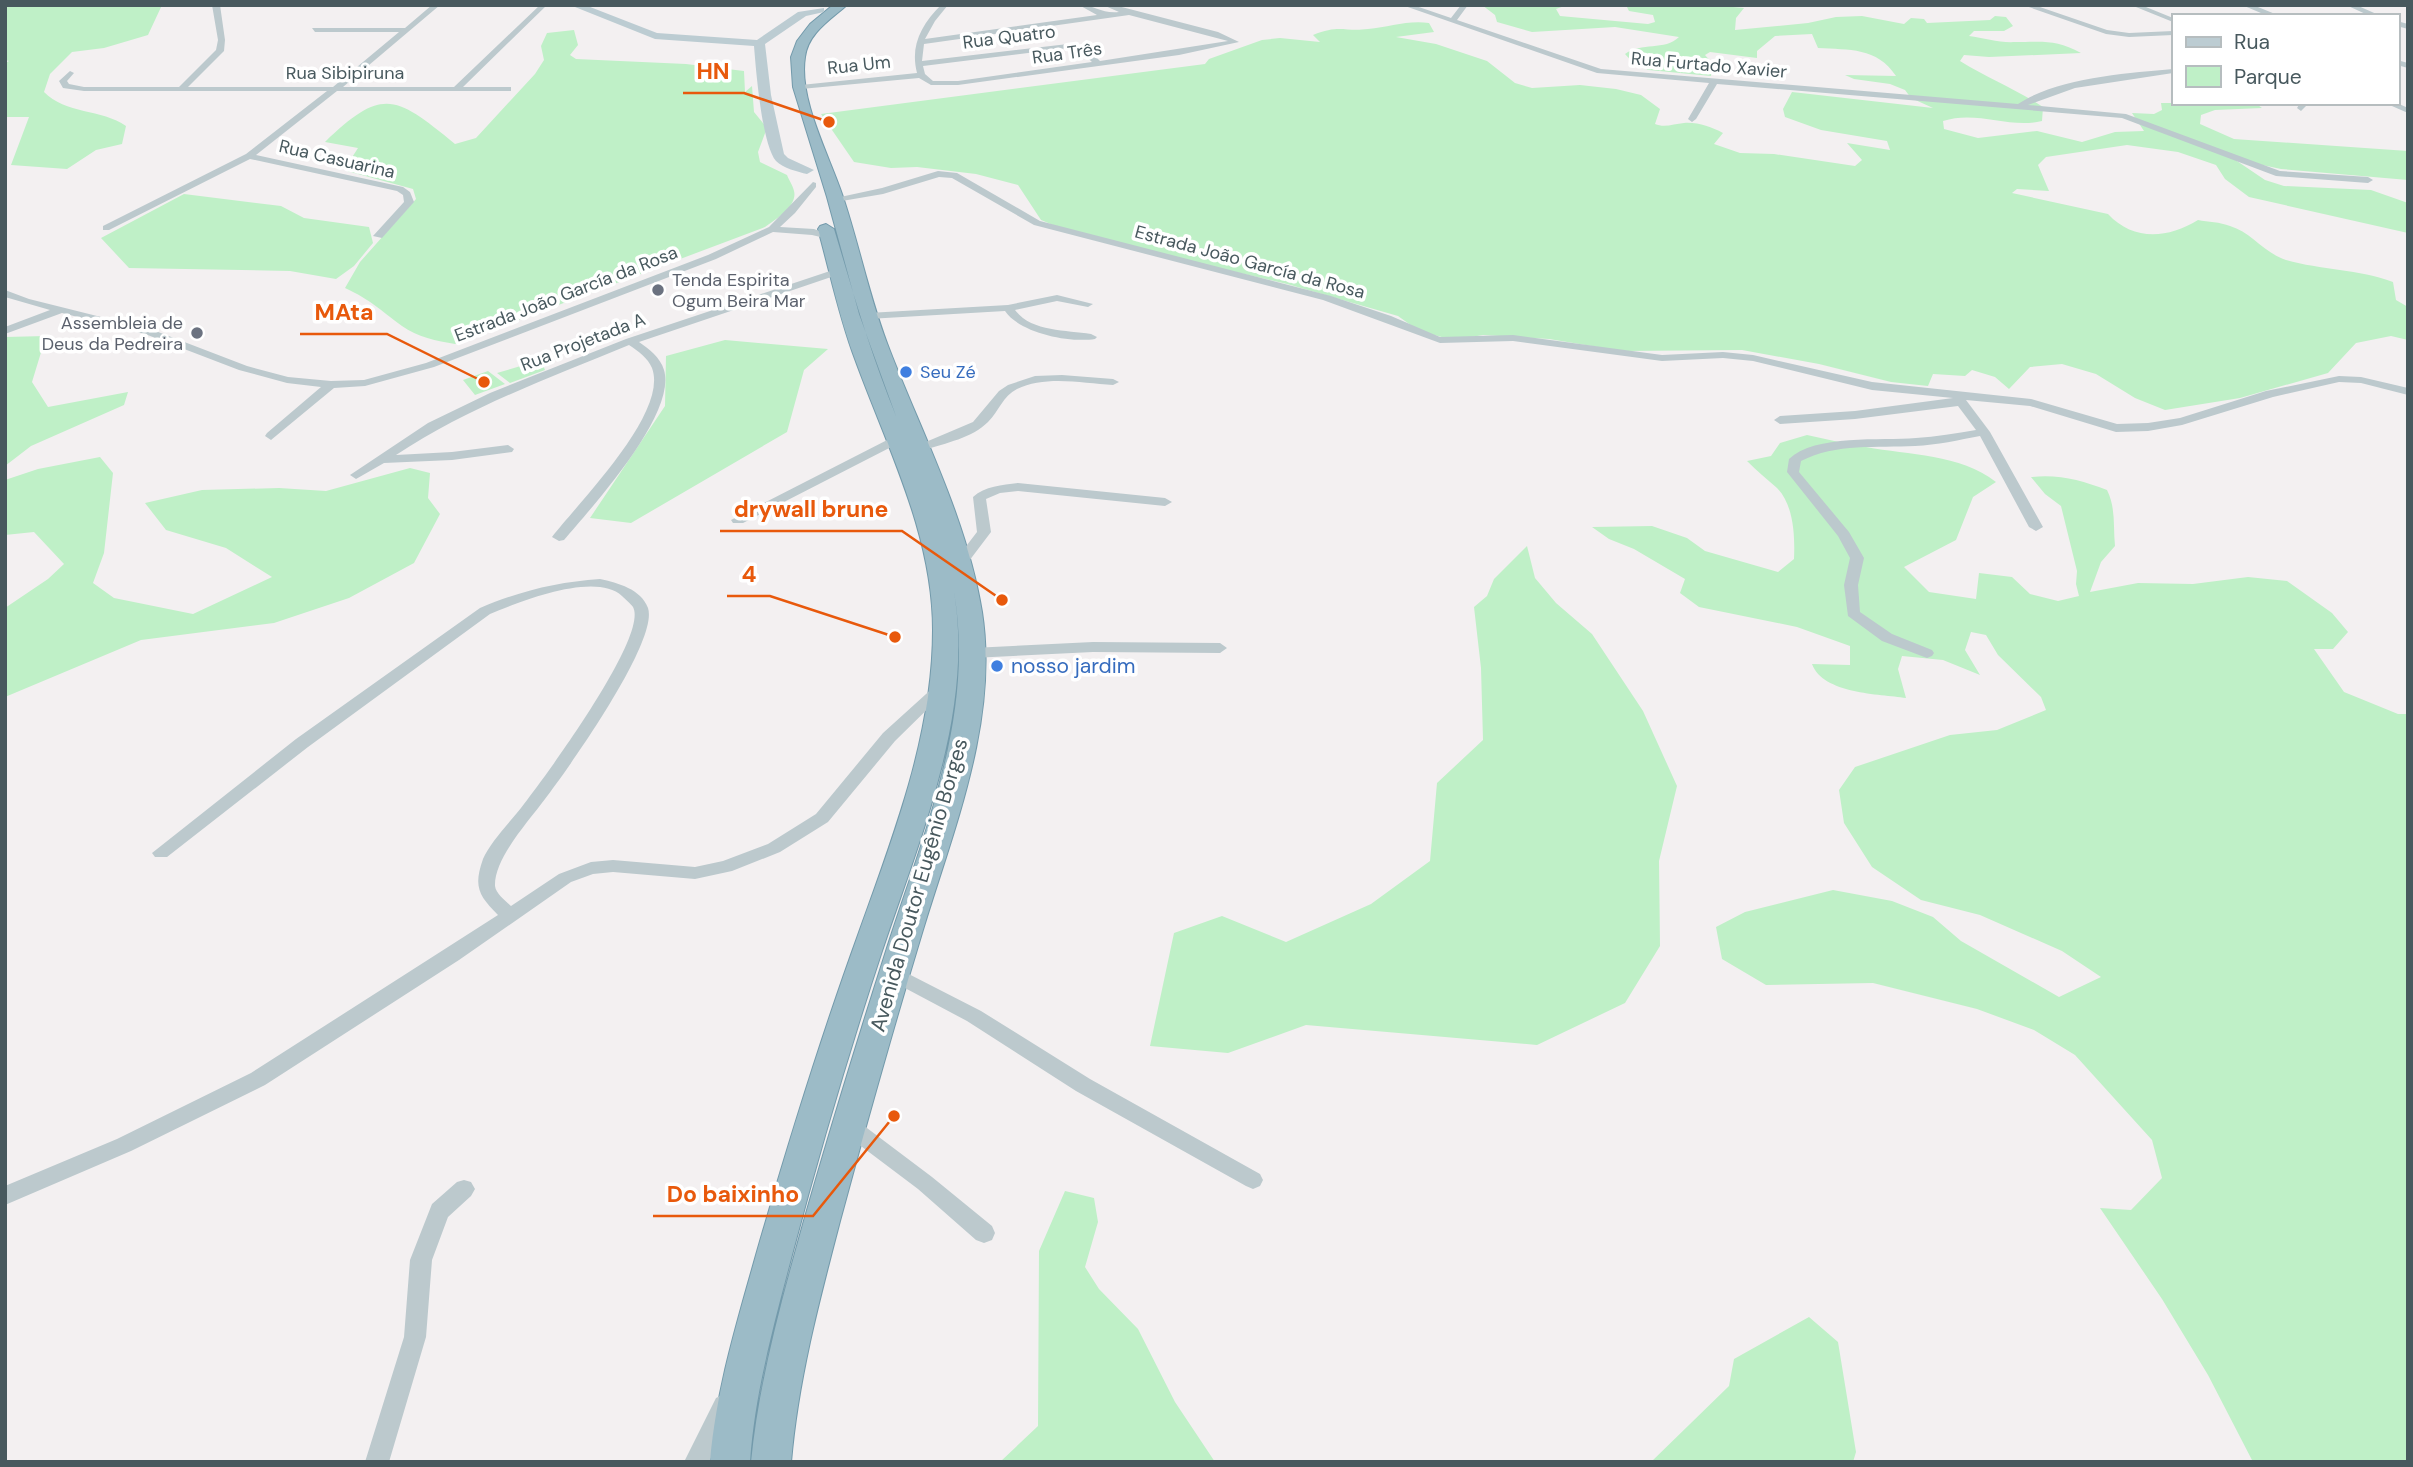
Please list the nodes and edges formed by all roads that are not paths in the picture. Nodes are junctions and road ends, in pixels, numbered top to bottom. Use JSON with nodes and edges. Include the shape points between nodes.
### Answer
{"nodes":[{"id":1,"x":216,"y":5,"type":"edge"},
{"id":2,"x":437,"y":5,"type":"edge"},
{"id":3,"x":544,"y":5,"type":"edge"},
{"id":4,"x":575,"y":5,"type":"edge"},
{"id":5,"x":945,"y":5,"type":"edge"},
{"id":6,"x":1082,"y":5,"type":"edge"},
{"id":7,"x":1106,"y":5,"type":"edge"},
{"id":8,"x":1405,"y":5,"type":"edge"},
{"id":9,"x":1465,"y":5,"type":"edge"},
{"id":10,"x":2026,"y":5,"type":"edge"},
{"id":11,"x":2134,"y":5,"type":"edge"},
{"id":12,"x":2245,"y":5,"type":"edge"},
{"id":13,"x":2349,"y":5,"type":"edge"},
{"id":14,"x":829,"y":7,"type":"edge"},
{"id":15,"x":1126,"y":13,"type":"junction"},
{"id":16,"x":2270,"y":14,"type":"edge"},
{"id":17,"x":2373,"y":14,"type":"edge"},
{"id":18,"x":1109,"y":18,"type":"junction"},
{"id":19,"x":2172,"y":20,"type":"edge"},
{"id":20,"x":1452,"y":21,"type":"junction"},
{"id":21,"x":1129,"y":24,"type":"dead end"},
{"id":22,"x":315,"y":30,"type":"dead end"},
{"id":23,"x":408,"y":30,"type":"junction"},
{"id":24,"x":2172,"y":33,"type":"edge"},
{"id":25,"x":1190,"y":40,"type":"dead end"},
{"id":26,"x":919,"y":42,"type":"junction"},
{"id":27,"x":759,"y":43,"type":"junction"},
{"id":28,"x":1219,"y":46,"type":"junction"},
{"id":29,"x":918,"y":64,"type":"junction"},
{"id":30,"x":1098,"y":64,"type":"junction"},
{"id":31,"x":2172,"y":71,"type":"edge"},
{"id":32,"x":70,"y":73,"type":"dead end"},
{"id":33,"x":921,"y":75,"type":"junction"},
{"id":34,"x":1714,"y":82,"type":"junction"},
{"id":35,"x":801,"y":87,"type":"junction"},
{"id":36,"x":457,"y":88,"type":"junction"},
{"id":37,"x":181,"y":89,"type":"junction"},
{"id":38,"x":508,"y":89,"type":"dead end"},
{"id":39,"x":333,"y":90,"type":"junction"},
{"id":40,"x":2020,"y":107,"type":"junction"},
{"id":41,"x":1692,"y":119,"type":"dead end"},
{"id":42,"x":249,"y":156,"type":"junction"},
{"id":43,"x":810,"y":177,"type":"junction"},
{"id":44,"x":2368,"y":180,"type":"dead end"},
{"id":45,"x":836,"y":199,"type":"junction"},
{"id":46,"x":106,"y":229,"type":"dead end"},
{"id":47,"x":772,"y":229,"type":"junction"},
{"id":48,"x":378,"y":236,"type":"dead end"},
{"id":49,"x":829,"y":238,"type":"junction"},
{"id":50,"x":836,"y":272,"type":"junction"},
{"id":51,"x":5,"y":293,"type":"edge"},
{"id":52,"x":1088,"y":304,"type":"dead end"},
{"id":53,"x":1008,"y":308,"type":"junction"},
{"id":54,"x":61,"y":310,"type":"junction"},
{"id":55,"x":868,"y":316,"type":"junction"},
{"id":56,"x":5,"y":331,"type":"edge"},
{"id":57,"x":1091,"y":337,"type":"dead end"},
{"id":58,"x":630,"y":341,"type":"junction"},
{"id":59,"x":1113,"y":382,"type":"dead end"},
{"id":60,"x":331,"y":385,"type":"junction"},
{"id":61,"x":2408,"y":392,"type":"edge"},
{"id":62,"x":1960,"y":400,"type":"junction"},
{"id":63,"x":1780,"y":420,"type":"dead end"},
{"id":64,"x":1984,"y":432,"type":"junction"},
{"id":65,"x":271,"y":436,"type":"dead end"},
{"id":66,"x":908,"y":443,"type":"junction"},
{"id":67,"x":508,"y":449,"type":"dead end"},
{"id":68,"x":380,"y":459,"type":"junction"},
{"id":69,"x":356,"y":475,"type":"dead end"},
{"id":70,"x":1165,"y":502,"type":"dead end"},
{"id":71,"x":738,"y":520,"type":"dead end"},
{"id":72,"x":2036,"y":527,"type":"dead end"},
{"id":73,"x":559,"y":537,"type":"dead end"},
{"id":74,"x":961,"y":562,"type":"junction"},
{"id":75,"x":1220,"y":649,"type":"dead end"},
{"id":76,"x":972,"y":653,"type":"junction"},
{"id":77,"x":1927,"y":653,"type":"dead end"},
{"id":78,"x":941,"y":688,"type":"junction"},
{"id":79,"x":161,"y":853,"type":"dead end"},
{"id":80,"x":509,"y":915,"type":"junction"},
{"id":81,"x":895,"y":974,"type":"junction"},
{"id":82,"x":848,"y":1125,"type":"junction"},
{"id":83,"x":1253,"y":1180,"type":"dead end"},
{"id":84,"x":464,"y":1189,"type":"dead end"},
{"id":85,"x":5,"y":1196,"type":"edge"},
{"id":86,"x":984,"y":1233,"type":"dead end"},
{"id":87,"x":743,"y":1370,"type":"junction"},
{"id":88,"x":377,"y":1462,"type":"edge"},
{"id":89,"x":696,"y":1462,"type":"edge"},
{"id":90,"x":730,"y":1462,"type":"edge"},
{"id":91,"x":771,"y":1462,"type":"edge"}],
"edges":[{"from":1,"to":37,"type":"street","via":[[223,43],[220,51]]},
{"from":2,"to":23,"type":"street","name":"Rua Casuarina"},
{"from":3,"to":36,"type":"street"},
{"from":4,"to":27,"type":"main road","via":[[655,36]]},
{"from":5,"to":26,"type":"street"},
{"from":6,"to":18,"type":"street"},
{"from":7,"to":15,"type":"street"},
{"from":8,"to":20,"type":"street","name":"Rua Furtado Xavier"},
{"from":9,"to":20,"type":"street"},
{"from":10,"to":24,"type":"street","via":[[2106,33]]},
{"from":11,"to":19,"type":"street"},
{"from":12,"to":16,"type":"street"},
{"from":13,"to":17,"type":"street"},
{"from":14,"to":27,"type":"main road","via":[[803,14]]},
{"from":14,"to":35,"type":"highway","name":"Avenida Doutor Eugênio Borges","via":[[797,58]]},
{"from":14,"to":43,"type":"highway","name":"Avenida Doutor Eugênio Borges","via":[[793,37],[782,63]]},
{"from":15,"to":18,"type":"street"},
{"from":15,"to":28,"type":"street","via":[[1235,40]]},
{"from":18,"to":21,"type":"street"},
{"from":18,"to":26,"type":"street"},
{"from":20,"to":34,"type":"street","name":"Rua Furtado Xavier","via":[[1586,68]]},
{"from":22,"to":23,"type":"street"},
{"from":23,"to":39,"type":"street","name":"Rua Casuarina"},
{"from":25,"to":28,"type":"street"},
{"from":26,"to":29,"type":"street"},
{"from":27,"to":43,"type":"main road","via":[[778,153]]},
{"from":28,"to":30,"type":"street","name":"Rua Três"},
{"from":29,"to":30,"type":"street","name":"Rua Quatro","via":[[1072,46],[1083,49]]},
{"from":29,"to":33,"type":"street"},
{"from":30,"to":33,"type":"street","name":"Rua Três","via":[[946,84],[931,83]]},
{"from":31,"to":40,"type":"street","name":"Rua Furtado Xavier","via":[[2084,85]]},
{"from":32,"to":37,"type":"street","name":"Rua Sibipiruna","via":[[63,81],[75,88]]},
{"from":33,"to":35,"type":"street","name":"Rua Um"},
{"from":34,"to":40,"type":"street","name":"Rua Furtado Xavier"},
{"from":34,"to":41,"type":"street"},
{"from":35,"to":45,"type":"highway","name":"Avenida Doutor Eugênio Borges"},
{"from":36,"to":38,"type":"street","name":"Rua Sibipiruna"},
{"from":36,"to":39,"type":"street","name":"Rua Sibipiruna"},
{"from":37,"to":39,"type":"street","name":"Rua Sibipiruna"},
{"from":39,"to":42,"type":"street","name":"Rua Casuarina"},
{"from":40,"to":44,"type":"street","name":"Rua Furtado Xavier","via":[[2123,116],[2279,174]]},
{"from":42,"to":46,"type":"street","name":"Rua Casuarina"},
{"from":42,"to":48,"type":"street","name":"Rua Casuarina","via":[[400,189],[409,202]]},
{"from":43,"to":47,"type":"street","name":"Estrada João García da Rosa","via":[[792,211]]},
{"from":43,"to":49,"type":"highway","name":"Avenida Doutor Eugênio Borges"},
{"from":45,"to":55,"type":"highway","name":"Avenida Doutor Eugênio Borges"},
{"from":45,"to":62,"type":"street","name":"Estrada João García da Rosa","via":[[954,174],[1037,223],[1327,298],[1426,337],[1513,338],[1662,358],[1753,358],[1872,386]]},
{"from":47,"to":49,"type":"street","name":"Estrada João García da Rosa","via":[[814,232]]},
{"from":47,"to":60,"type":"street","name":"Estrada João García da Rosa","via":[[690,266],[430,365],[365,383]]},
{"from":49,"to":50,"type":"highway","name":"Avenida Doutor Eugênio Borges"},
{"from":50,"to":58,"type":"street","name":"Rua Projetada A"},
{"from":50,"to":66,"type":"highway","name":"Avenida Doutor Eugênio Borges","via":[[863,356]]},
{"from":51,"to":54,"type":"street","name":"Estrada João García da Rosa"},
{"from":52,"to":53,"type":"street","via":[[1057,298]]},
{"from":53,"to":55,"type":"street"},
{"from":53,"to":57,"type":"street","via":[[1016,320],[1028,325]]},
{"from":54,"to":56,"type":"street"},
{"from":54,"to":60,"type":"street","name":"Estrada João García da Rosa","via":[[149,332],[243,368]]},
{"from":55,"to":66,"type":"highway","name":"Avenida Doutor Eugênio Borges"},
{"from":58,"to":68,"type":"street","name":"Rua Projetada A","via":[[457,412]]},
{"from":58,"to":73,"type":"street","via":[[650,355],[658,369],[660,378],[648,418],[625,459]]},
{"from":59,"to":66,"type":"street","via":[[1070,378],[1018,384],[970,428]]},
{"from":60,"to":65,"type":"street"},
{"from":61,"to":62,"type":"street","name":"Estrada João García da Rosa","via":[[2339,379],[2182,421],[2116,428],[2031,403]]},
{"from":62,"to":63,"type":"street"},
{"from":62,"to":64,"type":"street"},
{"from":64,"to":72,"type":"street"},
{"from":64,"to":77,"type":"street","via":[[1923,442],[1831,447],[1795,459],[1793,472],[1857,558],[1851,585],[1853,613],[1867,628],[1889,640]]},
{"from":66,"to":71,"type":"street"},
{"from":66,"to":74,"type":"highway","name":"Avenida Doutor Eugênio Borges"},
{"from":66,"to":78,"type":"highway","name":"Avenida Doutor Eugênio Borges","via":[[933,536],[946,629]]},
{"from":67,"to":68,"type":"street"},
{"from":68,"to":69,"type":"street","name":"Rua Projetada A"},
{"from":70,"to":74,"type":"street","via":[[1018,487],[997,489],[979,497],[984,532]]},
{"from":74,"to":76,"type":"highway","name":"Avenida Doutor Eugênio Borges"},
{"from":75,"to":76,"type":"street","via":[[1093,647]]},
{"from":76,"to":81,"type":"highway","name":"Avenida Doutor Eugênio Borges","via":[[973,687],[955,774]]},
{"from":78,"to":80,"type":"street","via":[[889,737],[822,818],[774,848],[726,867],[695,873],[651,867],[590,868],[565,877]]},
{"from":78,"to":87,"type":"highway","name":"Avenida Doutor Eugênio Borges","via":[[930,757],[906,841],[794,1180]]},
{"from":79,"to":80,"type":"street","via":[[302,743],[485,611],[562,586],[600,583],[624,590],[640,606],[638,640],[577,745],[492,859],[488,894]]},
{"from":80,"to":85,"type":"street","via":[[258,1079],[124,1145]]},
{"from":81,"to":82,"type":"highway","name":"Avenida Doutor Eugênio Borges"},
{"from":81,"to":83,"type":"street"},
{"from":82,"to":86,"type":"street"},
{"from":82,"to":91,"type":"highway","name":"Avenida Doutor Eugênio Borges","via":[[794,1323]]},
{"from":84,"to":88,"type":"street","via":[[440,1211],[421,1260],[415,1337]]},
{"from":87,"to":89,"type":"street"},
{"from":87,"to":90,"type":"highway","name":"Avenida Doutor Eugênio Borges"}]}
